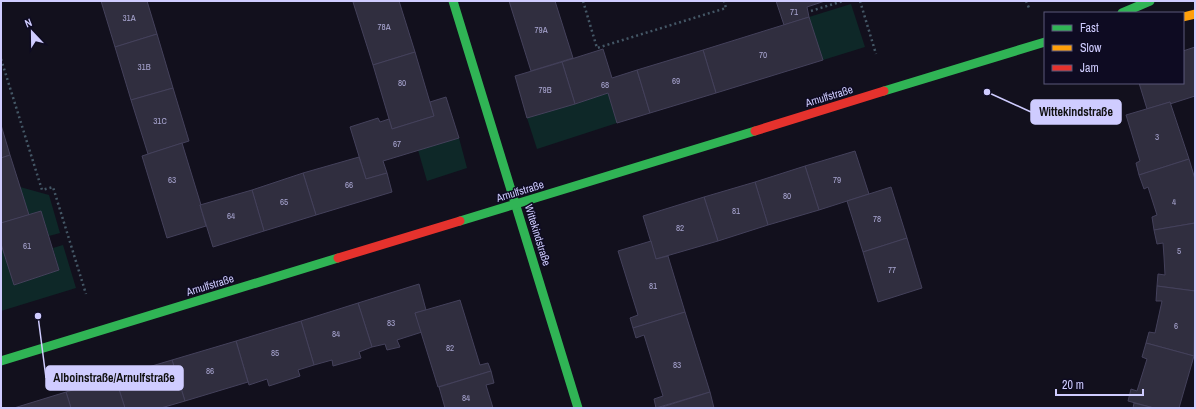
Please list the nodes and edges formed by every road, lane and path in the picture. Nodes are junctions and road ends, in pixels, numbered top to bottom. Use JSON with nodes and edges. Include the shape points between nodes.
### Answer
{"nodes":[{"id":1,"x":454,"y":1,"type":"edge"},
{"id":2,"x":583,"y":1,"type":"edge"},
{"id":3,"x":724,"y":1,"type":"edge"},
{"id":4,"x":843,"y":1,"type":"edge"},
{"id":5,"x":860,"y":1,"type":"edge"},
{"id":6,"x":1026,"y":1,"type":"edge"},
{"id":7,"x":1150,"y":1,"type":"edge"},
{"id":8,"x":1029,"y":8,"type":"dead end"},
{"id":9,"x":811,"y":11,"type":"dead end"},
{"id":10,"x":1124,"y":12,"type":"edge"},
{"id":11,"x":1195,"y":14,"type":"edge"},
{"id":12,"x":1184,"y":17,"type":"edge"},
{"id":13,"x":1044,"y":42,"type":"edge"},
{"id":14,"x":876,"y":54,"type":"dead end"},
{"id":15,"x":1,"y":59,"type":"edge"},
{"id":16,"x":516,"y":204,"type":"junction"},
{"id":17,"x":86,"y":294,"type":"dead end"},
{"id":18,"x":1,"y":362,"type":"edge"},
{"id":19,"x":578,"y":408,"type":"edge"}],
"edges":[{"from":1,"to":16,"type":"main road","name":"Wittekindstraße"},
{"from":2,"to":3,"type":"path","via":[[597,48],[726,8]]},
{"from":4,"to":9,"type":"path"},
{"from":5,"to":14,"type":"path"},
{"from":6,"to":8,"type":"path"},
{"from":7,"to":10,"type":"main road"},
{"from":11,"to":12,"type":"main road"},
{"from":13,"to":16,"type":"main road","name":"Arnulfstraße"},
{"from":15,"to":17,"type":"path","via":[[42,190],[53,187]]},
{"from":16,"to":18,"type":"main road","name":"Arnulfstraße"},
{"from":16,"to":19,"type":"main road","name":"Wittekindstraße"}]}
